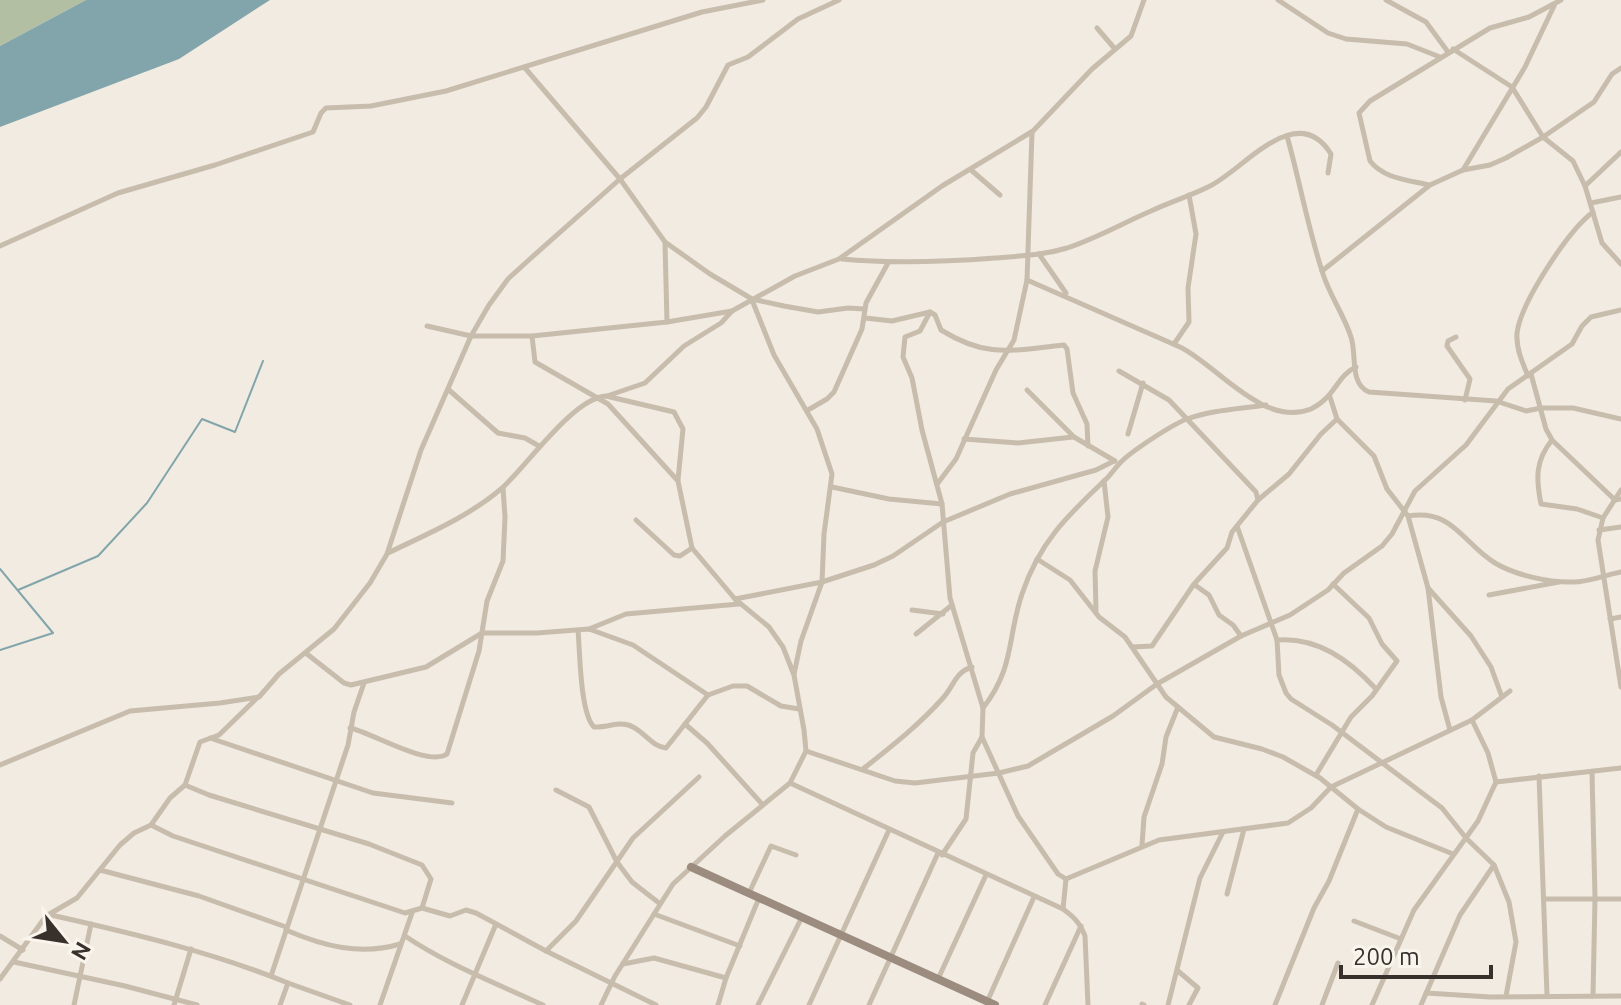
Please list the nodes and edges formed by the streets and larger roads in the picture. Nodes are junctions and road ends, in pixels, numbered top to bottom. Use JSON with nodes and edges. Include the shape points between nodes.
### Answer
{"nodes":[{"id":1,"x":763,"y":0,"type":"edge"},
{"id":2,"x":839,"y":0,"type":"edge"},
{"id":3,"x":1144,"y":0,"type":"edge"},
{"id":4,"x":1278,"y":0,"type":"edge"},
{"id":5,"x":1386,"y":0,"type":"edge"},
{"id":6,"x":1561,"y":0,"type":"edge"},
{"id":7,"x":1554,"y":5,"type":"junction"},
{"id":8,"x":1097,"y":28,"type":"dead end"},
{"id":9,"x":1115,"y":49,"type":"junction"},
{"id":10,"x":1450,"y":50,"type":"junction"},
{"id":11,"x":1440,"y":57,"type":"junction"},
{"id":12,"x":525,"y":68,"type":"junction"},
{"id":13,"x":1621,"y":68,"type":"edge"},
{"id":14,"x":1512,"y":87,"type":"junction"},
{"id":15,"x":1033,"y":131,"type":"junction"},
{"id":16,"x":1287,"y":136,"type":"junction"},
{"id":17,"x":1543,"y":137,"type":"junction"},
{"id":18,"x":1621,"y":152,"type":"edge"},
{"id":19,"x":971,"y":170,"type":"junction"},
{"id":20,"x":1463,"y":170,"type":"junction"},
{"id":21,"x":1328,"y":173,"type":"dead end"},
{"id":22,"x":620,"y":179,"type":"junction"},
{"id":23,"x":1430,"y":185,"type":"junction"},
{"id":24,"x":1585,"y":186,"type":"junction"},
{"id":25,"x":1000,"y":195,"type":"dead end"},
{"id":26,"x":1189,"y":195,"type":"junction"},
{"id":27,"x":1621,"y":197,"type":"edge"},
{"id":28,"x":1590,"y":203,"type":"junction"},
{"id":29,"x":1593,"y":212,"type":"junction"},
{"id":30,"x":665,"y":242,"type":"junction"},
{"id":31,"x":0,"y":246,"type":"edge"},
{"id":32,"x":1039,"y":254,"type":"junction"},
{"id":33,"x":1027,"y":255,"type":"junction"},
{"id":34,"x":839,"y":259,"type":"junction"},
{"id":35,"x":888,"y":263,"type":"junction"},
{"id":36,"x":1621,"y":264,"type":"edge"},
{"id":37,"x":1322,"y":271,"type":"junction"},
{"id":38,"x":1027,"y":280,"type":"junction"},
{"id":39,"x":1067,"y":296,"type":"junction"},
{"id":40,"x":752,"y":299,"type":"junction"},
{"id":41,"x":864,"y":309,"type":"junction"},
{"id":42,"x":1621,"y":310,"type":"edge"},
{"id":43,"x":732,"y":311,"type":"junction"},
{"id":44,"x":930,"y":312,"type":"junction"},
{"id":45,"x":865,"y":318,"type":"junction"},
{"id":46,"x":667,"y":322,"type":"junction"},
{"id":47,"x":427,"y":326,"type":"dead end"},
{"id":48,"x":471,"y":336,"type":"junction"},
{"id":49,"x":532,"y":336,"type":"junction"},
{"id":50,"x":1456,"y":337,"type":"dead end"},
{"id":51,"x":1174,"y":344,"type":"junction"},
{"id":52,"x":1008,"y":352,"type":"junction"},
{"id":53,"x":1356,"y":367,"type":"junction"},
{"id":54,"x":1119,"y":371,"type":"dead end"},
{"id":55,"x":1529,"y":375,"type":"junction"},
{"id":56,"x":1143,"y":383,"type":"junction"},
{"id":57,"x":449,"y":390,"type":"junction"},
{"id":58,"x":1027,"y":390,"type":"dead end"},
{"id":59,"x":606,"y":396,"type":"junction"},
{"id":60,"x":598,"y":397,"type":"junction"},
{"id":61,"x":1330,"y":397,"type":"junction"},
{"id":62,"x":1465,"y":400,"type":"junction"},
{"id":63,"x":1496,"y":401,"type":"junction"},
{"id":64,"x":1266,"y":405,"type":"junction"},
{"id":65,"x":1541,"y":408,"type":"junction"},
{"id":66,"x":808,"y":410,"type":"junction"},
{"id":67,"x":1188,"y":419,"type":"junction"},
{"id":68,"x":1337,"y":419,"type":"junction"},
{"id":69,"x":1621,"y":419,"type":"edge"},
{"id":70,"x":1128,"y":434,"type":"dead end"},
{"id":71,"x":1074,"y":437,"type":"junction"},
{"id":72,"x":964,"y":439,"type":"junction"},
{"id":73,"x":1552,"y":440,"type":"junction"},
{"id":74,"x":539,"y":446,"type":"junction"},
{"id":75,"x":1088,"y":446,"type":"junction"},
{"id":76,"x":1116,"y":462,"type":"junction"},
{"id":77,"x":678,"y":481,"type":"junction"},
{"id":78,"x":1104,"y":481,"type":"junction"},
{"id":79,"x":938,"y":483,"type":"junction"},
{"id":80,"x":503,"y":487,"type":"junction"},
{"id":81,"x":832,"y":487,"type":"junction"},
{"id":82,"x":1621,"y":490,"type":"edge"},
{"id":83,"x":1258,"y":500,"type":"junction"},
{"id":84,"x":1618,"y":500,"type":"edge"},
{"id":85,"x":942,"y":504,"type":"junction"},
{"id":86,"x":1403,"y":510,"type":"junction"},
{"id":87,"x":1408,"y":516,"type":"junction"},
{"id":88,"x":1603,"y":518,"type":"junction"},
{"id":89,"x":636,"y":520,"type":"dead end"},
{"id":90,"x":943,"y":522,"type":"junction"},
{"id":91,"x":1237,"y":526,"type":"junction"},
{"id":92,"x":1621,"y":527,"type":"edge"},
{"id":93,"x":1599,"y":530,"type":"junction"},
{"id":94,"x":692,"y":548,"type":"junction"},
{"id":95,"x":387,"y":554,"type":"junction"},
{"id":96,"x":1037,"y":559,"type":"junction"},
{"id":97,"x":1621,"y":572,"type":"edge"},
{"id":98,"x":1603,"y":576,"type":"junction"},
{"id":99,"x":822,"y":582,"type":"junction"},
{"id":100,"x":1561,"y":582,"type":"junction"},
{"id":101,"x":1194,"y":584,"type":"junction"},
{"id":102,"x":1333,"y":584,"type":"junction"},
{"id":103,"x":1428,"y":588,"type":"junction"},
{"id":104,"x":1489,"y":595,"type":"dead end"},
{"id":105,"x":735,"y":599,"type":"junction"},
{"id":106,"x":740,"y":604,"type":"junction"},
{"id":107,"x":952,"y":605,"type":"junction"},
{"id":108,"x":912,"y":610,"type":"dead end"},
{"id":109,"x":1096,"y":612,"type":"junction"},
{"id":110,"x":930,"y":613,"type":"junction"},
{"id":111,"x":943,"y":614,"type":"junction"},
{"id":112,"x":1621,"y":617,"type":"edge"},
{"id":113,"x":1610,"y":619,"type":"junction"},
{"id":114,"x":934,"y":622,"type":"junction"},
{"id":115,"x":1270,"y":625,"type":"junction"},
{"id":116,"x":589,"y":629,"type":"junction"},
{"id":117,"x":578,"y":630,"type":"junction"},
{"id":118,"x":482,"y":633,"type":"junction"},
{"id":119,"x":916,"y":634,"type":"dead end"},
{"id":120,"x":1241,"y":636,"type":"junction"},
{"id":121,"x":1277,"y":640,"type":"junction"},
{"id":122,"x":1133,"y":647,"type":"junction"},
{"id":123,"x":1618,"y":653,"type":"edge"},
{"id":124,"x":307,"y":654,"type":"junction"},
{"id":125,"x":972,"y":667,"type":"junction"},
{"id":126,"x":794,"y":675,"type":"junction"},
{"id":127,"x":364,"y":683,"type":"junction"},
{"id":128,"x":1157,"y":684,"type":"junction"},
{"id":129,"x":1621,"y":687,"type":"edge"},
{"id":130,"x":1376,"y":689,"type":"junction"},
{"id":131,"x":1510,"y":691,"type":"dead end"},
{"id":132,"x":708,"y":695,"type":"junction"},
{"id":133,"x":259,"y":697,"type":"junction"},
{"id":134,"x":1502,"y":697,"type":"junction"},
{"id":135,"x":1178,"y":707,"type":"junction"},
{"id":136,"x":983,"y":708,"type":"junction"},
{"id":137,"x":799,"y":709,"type":"junction"},
{"id":138,"x":1472,"y":720,"type":"junction"},
{"id":139,"x":685,"y":724,"type":"junction"},
{"id":140,"x":350,"y":728,"type":"junction"},
{"id":141,"x":1450,"y":730,"type":"junction"},
{"id":142,"x":1343,"y":734,"type":"junction"},
{"id":143,"x":982,"y":737,"type":"junction"},
{"id":144,"x":210,"y":738,"type":"junction"},
{"id":145,"x":806,"y":751,"type":"junction"},
{"id":146,"x":1382,"y":762,"type":"junction"},
{"id":147,"x":0,"y":765,"type":"edge"},
{"id":148,"x":1621,"y":768,"type":"edge"},
{"id":149,"x":862,"y":769,"type":"junction"},
{"id":150,"x":1592,"y":772,"type":"junction"},
{"id":151,"x":999,"y":773,"type":"junction"},
{"id":152,"x":1316,"y":775,"type":"junction"},
{"id":153,"x":1539,"y":776,"type":"junction"},
{"id":154,"x":699,"y":777,"type":"dead end"},
{"id":155,"x":971,"y":777,"type":"junction"},
{"id":156,"x":336,"y":780,"type":"junction"},
{"id":157,"x":1496,"y":782,"type":"junction"},
{"id":158,"x":790,"y":783,"type":"junction"},
{"id":159,"x":185,"y":785,"type":"junction"},
{"id":160,"x":1331,"y":787,"type":"junction"},
{"id":161,"x":556,"y":790,"type":"dead end"},
{"id":162,"x":452,"y":803,"type":"dead end"},
{"id":163,"x":763,"y":805,"type":"junction"},
{"id":164,"x":1358,"y":809,"type":"junction"},
{"id":165,"x":151,"y":825,"type":"junction"},
{"id":166,"x":320,"y":828,"type":"junction"},
{"id":167,"x":1244,"y":829,"type":"junction"},
{"id":168,"x":889,"y":830,"type":"junction"},
{"id":169,"x":1223,"y":832,"type":"junction"},
{"id":170,"x":1466,"y":838,"type":"junction"},
{"id":171,"x":1142,"y":845,"type":"junction"},
{"id":172,"x":940,"y":854,"type":"junction"},
{"id":173,"x":1453,"y":854,"type":"junction"},
{"id":174,"x":796,"y":855,"type":"dead end"},
{"id":175,"x":617,"y":862,"type":"junction"},
{"id":176,"x":1494,"y":865,"type":"junction"},
{"id":177,"x":691,"y":867,"type":"junction"},
{"id":178,"x":100,"y":870,"type":"junction"},
{"id":179,"x":986,"y":875,"type":"junction"},
{"id":180,"x":303,"y":879,"type":"junction"},
{"id":181,"x":1066,"y":879,"type":"junction"},
{"id":182,"x":749,"y":894,"type":"junction"},
{"id":183,"x":1227,"y":894,"type":"dead end"},
{"id":184,"x":1034,"y":897,"type":"junction"},
{"id":185,"x":759,"y":898,"type":"junction"},
{"id":186,"x":1595,"y":898,"type":"junction"},
{"id":187,"x":1545,"y":899,"type":"junction"},
{"id":188,"x":1621,"y":899,"type":"edge"},
{"id":189,"x":659,"y":903,"type":"junction"},
{"id":190,"x":422,"y":908,"type":"junction"},
{"id":191,"x":1063,"y":909,"type":"junction"},
{"id":192,"x":412,"y":913,"type":"junction"},
{"id":193,"x":654,"y":914,"type":"junction"},
{"id":194,"x":49,"y":915,"type":"junction"},
{"id":195,"x":801,"y":919,"type":"junction"},
{"id":196,"x":1354,"y":921,"type":"dead end"},
{"id":197,"x":91,"y":924,"type":"junction"},
{"id":198,"x":496,"y":924,"type":"junction"},
{"id":199,"x":1081,"y":925,"type":"junction"},
{"id":200,"x":286,"y":928,"type":"junction"},
{"id":201,"x":0,"y":936,"type":"edge"},
{"id":202,"x":405,"y":936,"type":"junction"},
{"id":203,"x":842,"y":937,"type":"junction"},
{"id":204,"x":1401,"y":939,"type":"junction"},
{"id":205,"x":400,"y":944,"type":"junction"},
{"id":206,"x":740,"y":946,"type":"junction"},
{"id":207,"x":191,"y":949,"type":"junction"},
{"id":208,"x":23,"y":950,"type":"junction"},
{"id":209,"x":546,"y":951,"type":"junction"},
{"id":210,"x":891,"y":959,"type":"junction"},
{"id":211,"x":14,"y":962,"type":"junction"},
{"id":212,"x":1338,"y":963,"type":"dead end"},
{"id":213,"x":622,"y":964,"type":"junction"},
{"id":214,"x":1178,"y":971,"type":"junction"},
{"id":215,"x":475,"y":973,"type":"junction"},
{"id":216,"x":271,"y":976,"type":"junction"},
{"id":217,"x":80,"y":977,"type":"junction"},
{"id":218,"x":726,"y":978,"type":"junction"},
{"id":219,"x":0,"y":979,"type":"edge"},
{"id":220,"x":937,"y":980,"type":"junction"},
{"id":221,"x":288,"y":983,"type":"junction"},
{"id":222,"x":611,"y":983,"type":"junction"},
{"id":223,"x":1426,"y":993,"type":"junction"},
{"id":224,"x":1522,"y":995,"type":"junction"},
{"id":225,"x":1547,"y":995,"type":"junction"},
{"id":226,"x":1506,"y":996,"type":"junction"},
{"id":227,"x":1593,"y":996,"type":"junction"},
{"id":228,"x":1621,"y":996,"type":"edge"},
{"id":229,"x":175,"y":1002,"type":"edge"},
{"id":230,"x":989,"y":1004,"type":"edge"},
{"id":231,"x":74,"y":1005,"type":"edge"},
{"id":232,"x":197,"y":1005,"type":"edge"},
{"id":233,"x":280,"y":1005,"type":"edge"},
{"id":234,"x":350,"y":1005,"type":"edge"},
{"id":235,"x":380,"y":1005,"type":"edge"},
{"id":236,"x":462,"y":1005,"type":"edge"},
{"id":237,"x":543,"y":1005,"type":"edge"},
{"id":238,"x":601,"y":1005,"type":"edge"},
{"id":239,"x":656,"y":1005,"type":"edge"},
{"id":240,"x":718,"y":1005,"type":"edge"},
{"id":241,"x":758,"y":1005,"type":"edge"},
{"id":242,"x":809,"y":1005,"type":"edge"},
{"id":243,"x":869,"y":1005,"type":"edge"},
{"id":244,"x":1045,"y":1005,"type":"edge"},
{"id":245,"x":1088,"y":1005,"type":"edge"},
{"id":246,"x":1168,"y":1005,"type":"edge"},
{"id":247,"x":1189,"y":1005,"type":"edge"},
{"id":248,"x":1275,"y":1005,"type":"edge"},
{"id":249,"x":1322,"y":1005,"type":"edge"},
{"id":250,"x":1372,"y":1005,"type":"edge"},
{"id":251,"x":1421,"y":1005,"type":"edge"},
{"id":252,"x":1522,"y":1005,"type":"edge"}],
"edges":[{"from":1,"to":12,"type":"street","via":[[702,12]]},
{"from":2,"to":22,"type":"street","via":[[798,19],[748,57],[728,65],[697,118]]},
{"from":3,"to":9,"type":"street","via":[[1131,36]]},
{"from":4,"to":11,"type":"street","via":[[1328,33],[1407,44]]},
{"from":5,"to":10,"type":"street","via":[[1426,22]]},
{"from":6,"to":7,"type":"street"},
{"from":7,"to":10,"type":"street","via":[[1490,28]]},
{"from":7,"to":14,"type":"street"},
{"from":8,"to":9,"type":"street"},
{"from":9,"to":15,"type":"street"},
{"from":10,"to":11,"type":"street"},
{"from":10,"to":14,"type":"street"},
{"from":11,"to":23,"type":"street","via":[[1370,101],[1358,116],[1374,167]]},
{"from":12,"to":22,"type":"street"},
{"from":12,"to":31,"type":"street","via":[[446,91],[371,106],[326,108],[313,132],[118,193]]},
{"from":13,"to":17,"type":"street","via":[[1594,102]]},
{"from":14,"to":17,"type":"street"},
{"from":14,"to":20,"type":"street"},
{"from":15,"to":19,"type":"street"},
{"from":15,"to":33,"type":"street"},
{"from":16,"to":21,"type":"street","via":[[1303,133],[1322,142],[1331,154]]},
{"from":16,"to":26,"type":"street"},
{"from":16,"to":37,"type":"street"},
{"from":17,"to":20,"type":"street","via":[[1490,165]]},
{"from":17,"to":24,"type":"street","via":[[1568,156]]},
{"from":18,"to":24,"type":"street"},
{"from":19,"to":25,"type":"street"},
{"from":19,"to":34,"type":"street"},
{"from":20,"to":23,"type":"street"},
{"from":22,"to":30,"type":"street"},
{"from":22,"to":48,"type":"street","via":[[508,279]]},
{"from":23,"to":37,"type":"street"},
{"from":24,"to":28,"type":"street"},
{"from":26,"to":32,"type":"street","via":[[1112,231]]},
{"from":26,"to":51,"type":"street","via":[[1196,234],[1189,318]]},
{"from":27,"to":28,"type":"street"},
{"from":28,"to":29,"type":"street"},
{"from":29,"to":36,"type":"street","via":[[1602,243]]},
{"from":29,"to":55,"type":"street","via":[[1554,259],[1520,324],[1518,344]]},
{"from":30,"to":40,"type":"street"},
{"from":30,"to":46,"type":"street"},
{"from":32,"to":33,"type":"street"},
{"from":32,"to":39,"type":"street"},
{"from":33,"to":35,"type":"street"},
{"from":33,"to":38,"type":"street"},
{"from":34,"to":35,"type":"street"},
{"from":34,"to":40,"type":"street"},
{"from":35,"to":41,"type":"street"},
{"from":37,"to":53,"type":"street","via":[[1351,335]]},
{"from":38,"to":39,"type":"street"},
{"from":38,"to":52,"type":"street"},
{"from":39,"to":51,"type":"street"},
{"from":40,"to":41,"type":"street","via":[[818,312]]},
{"from":40,"to":43,"type":"street"},
{"from":40,"to":66,"type":"street","via":[[774,355]]},
{"from":41,"to":45,"type":"street"},
{"from":42,"to":55,"type":"street","via":[[1591,317],[1572,344]]},
{"from":43,"to":46,"type":"street"},
{"from":43,"to":59,"type":"street","via":[[645,383]]},
{"from":44,"to":45,"type":"street","via":[[892,321]]},
{"from":44,"to":52,"type":"street","via":[[946,333],[983,350]]},
{"from":44,"to":79,"type":"street","via":[[920,331],[905,337],[902,354]]},
{"from":45,"to":66,"type":"street","via":[[834,392]]},
{"from":46,"to":49,"type":"street"},
{"from":47,"to":48,"type":"street"},
{"from":48,"to":49,"type":"street"},
{"from":48,"to":57,"type":"street"},
{"from":49,"to":60,"type":"street","via":[[535,362]]},
{"from":50,"to":62,"type":"street","via":[[1447,346],[1470,379]]},
{"from":51,"to":64,"type":"street","via":[[1199,357],[1239,392]]},
{"from":52,"to":72,"type":"street"},
{"from":52,"to":75,"type":"street","via":[[1066,347]]},
{"from":53,"to":61,"type":"street","via":[[1347,371]]},
{"from":53,"to":62,"type":"street","via":[[1359,384],[1369,392]]},
{"from":54,"to":56,"type":"street"},
{"from":55,"to":63,"type":"street"},
{"from":55,"to":65,"type":"street"},
{"from":56,"to":67,"type":"street"},
{"from":56,"to":70,"type":"street"},
{"from":57,"to":74,"type":"street","via":[[498,433]]},
{"from":57,"to":95,"type":"street","via":[[421,450]]},
{"from":58,"to":71,"type":"street"},
{"from":59,"to":60,"type":"street"},
{"from":59,"to":77,"type":"street","via":[[677,415],[683,429]]},
{"from":60,"to":74,"type":"street"},
{"from":60,"to":77,"type":"street"},
{"from":61,"to":64,"type":"street","via":[[1307,410]]},
{"from":61,"to":68,"type":"street"},
{"from":62,"to":63,"type":"street"},
{"from":63,"to":65,"type":"street","via":[[1526,411]]},
{"from":63,"to":86,"type":"street","via":[[1466,445],[1415,491]]},
{"from":64,"to":67,"type":"street"},
{"from":65,"to":69,"type":"street","via":[[1573,408]]},
{"from":65,"to":73,"type":"street"},
{"from":66,"to":81,"type":"street","via":[[829,462]]},
{"from":67,"to":76,"type":"street"},
{"from":67,"to":83,"type":"street"},
{"from":68,"to":83,"type":"street","via":[[1289,474]]},
{"from":68,"to":86,"type":"street","via":[[1374,456],[1387,489]]},
{"from":71,"to":72,"type":"street","via":[[1018,443]]},
{"from":71,"to":75,"type":"street"},
{"from":72,"to":79,"type":"street"},
{"from":73,"to":84,"type":"street"},
{"from":73,"to":88,"type":"street","via":[[1536,468],[1541,504]]},
{"from":74,"to":80,"type":"street"},
{"from":75,"to":76,"type":"street"},
{"from":76,"to":78,"type":"street"},
{"from":76,"to":90,"type":"street","via":[[1010,494]]},
{"from":77,"to":94,"type":"street"},
{"from":78,"to":96,"type":"street","via":[[1069,513]]},
{"from":78,"to":109,"type":"street","via":[[1108,517],[1095,571]]},
{"from":79,"to":85,"type":"street"},
{"from":80,"to":95,"type":"street","via":[[454,522]]},
{"from":80,"to":118,"type":"street","via":[[503,561],[487,601]]},
{"from":81,"to":85,"type":"street"},
{"from":81,"to":99,"type":"street"},
{"from":82,"to":84,"type":"street"},
{"from":83,"to":91,"type":"street"},
{"from":84,"to":88,"type":"street"},
{"from":85,"to":90,"type":"street"},
{"from":86,"to":87,"type":"street"},
{"from":86,"to":102,"type":"street","via":[[1382,546]]},
{"from":87,"to":100,"type":"street","via":[[1444,520],[1496,563]]},
{"from":87,"to":103,"type":"street"},
{"from":88,"to":93,"type":"street"},
{"from":89,"to":94,"type":"street","via":[[674,555]]},
{"from":90,"to":99,"type":"street","via":[[893,556]]},
{"from":90,"to":107,"type":"street"},
{"from":91,"to":101,"type":"street","via":[[1227,548]]},
{"from":91,"to":115,"type":"street"},
{"from":92,"to":93,"type":"street"},
{"from":93,"to":98,"type":"street"},
{"from":94,"to":105,"type":"street"},
{"from":95,"to":124,"type":"street","via":[[356,602]]},
{"from":96,"to":109,"type":"street","via":[[1070,580]]},
{"from":96,"to":136,"type":"street","via":[[1015,617],[1009,663]]},
{"from":97,"to":98,"type":"street"},
{"from":98,"to":100,"type":"street"},
{"from":98,"to":113,"type":"street"},
{"from":99,"to":105,"type":"street"},
{"from":99,"to":126,"type":"street"},
{"from":100,"to":104,"type":"street"},
{"from":101,"to":120,"type":"street"},
{"from":101,"to":122,"type":"street","via":[[1152,646]]},
{"from":102,"to":115,"type":"street"},
{"from":102,"to":130,"type":"street","via":[[1370,619],[1397,661]]},
{"from":103,"to":134,"type":"street","via":[[1471,636]]},
{"from":103,"to":141,"type":"street"},
{"from":105,"to":106,"type":"street"},
{"from":106,"to":116,"type":"street","via":[[626,614]]},
{"from":106,"to":126,"type":"street","via":[[776,635]]},
{"from":107,"to":111,"type":"street"},
{"from":107,"to":125,"type":"street"},
{"from":108,"to":110,"type":"street"},
{"from":109,"to":122,"type":"street"},
{"from":110,"to":111,"type":"street"},
{"from":110,"to":114,"type":"street"},
{"from":111,"to":114,"type":"street"},
{"from":112,"to":113,"type":"street"},
{"from":113,"to":123,"type":"street"},
{"from":114,"to":119,"type":"street"},
{"from":115,"to":120,"type":"street"},
{"from":115,"to":121,"type":"street"},
{"from":116,"to":117,"type":"street"},
{"from":116,"to":132,"type":"street","via":[[623,640]]},
{"from":117,"to":118,"type":"street"},
{"from":117,"to":139,"type":"street","via":[[591,725],[631,726],[663,748]]},
{"from":118,"to":127,"type":"street","via":[[426,667]]},
{"from":118,"to":140,"type":"street","via":[[444,757],[422,755]]},
{"from":120,"to":128,"type":"street"},
{"from":121,"to":130,"type":"street","via":[[1333,652]]},
{"from":121,"to":142,"type":"street","via":[[1286,693]]},
{"from":122,"to":128,"type":"street"},
{"from":123,"to":129,"type":"street"},
{"from":124,"to":127,"type":"street","via":[[347,685]]},
{"from":124,"to":133,"type":"street"},
{"from":125,"to":136,"type":"street"},
{"from":125,"to":149,"type":"street","via":[[959,672],[918,726]]},
{"from":126,"to":137,"type":"street"},
{"from":127,"to":140,"type":"street"},
{"from":128,"to":135,"type":"street"},
{"from":128,"to":151,"type":"street","via":[[1028,766]]},
{"from":130,"to":142,"type":"street"},
{"from":131,"to":134,"type":"street"},
{"from":132,"to":137,"type":"street","via":[[740,685],[781,706]]},
{"from":132,"to":139,"type":"street"},
{"from":133,"to":144,"type":"street"},
{"from":133,"to":147,"type":"street","via":[[130,711]]},
{"from":134,"to":138,"type":"street"},
{"from":135,"to":152,"type":"street","via":[[1214,737],[1262,749]]},
{"from":135,"to":171,"type":"street","via":[[1144,817]]},
{"from":136,"to":143,"type":"street"},
{"from":137,"to":145,"type":"street"},
{"from":138,"to":141,"type":"street"},
{"from":138,"to":157,"type":"street"},
{"from":139,"to":163,"type":"street"},
{"from":140,"to":156,"type":"street"},
{"from":141,"to":146,"type":"street"},
{"from":142,"to":146,"type":"street"},
{"from":142,"to":152,"type":"street"},
{"from":143,"to":151,"type":"street"},
{"from":143,"to":155,"type":"street","via":[[973,753]]},
{"from":144,"to":156,"type":"street"},
{"from":144,"to":159,"type":"street","via":[[197,747]]},
{"from":145,"to":149,"type":"street"},
{"from":145,"to":158,"type":"street"},
{"from":146,"to":160,"type":"street"},
{"from":146,"to":170,"type":"street","via":[[1442,808]]},
{"from":148,"to":150,"type":"street"},
{"from":149,"to":155,"type":"street","via":[[915,783]]},
{"from":150,"to":153,"type":"street"},
{"from":150,"to":186,"type":"street"},
{"from":151,"to":155,"type":"street"},
{"from":151,"to":181,"type":"street","via":[[1018,816]]},
{"from":152,"to":160,"type":"street"},
{"from":153,"to":157,"type":"street"},
{"from":153,"to":187,"type":"street"},
{"from":154,"to":175,"type":"street","via":[[633,838]]},
{"from":155,"to":172,"type":"street","via":[[966,819]]},
{"from":156,"to":162,"type":"street","via":[[373,793]]},
{"from":156,"to":166,"type":"street"},
{"from":157,"to":170,"type":"street"},
{"from":158,"to":163,"type":"street"},
{"from":158,"to":168,"type":"street"},
{"from":159,"to":165,"type":"street"},
{"from":159,"to":166,"type":"street"},
{"from":160,"to":164,"type":"street"},
{"from":160,"to":167,"type":"street","via":[[1288,823]]},
{"from":161,"to":175,"type":"street","via":[[589,807]]},
{"from":163,"to":177,"type":"street"},
{"from":164,"to":173,"type":"street","via":[[1386,827]]},
{"from":164,"to":248,"type":"street"},
{"from":165,"to":178,"type":"street","via":[[120,845]]},
{"from":165,"to":180,"type":"street"},
{"from":166,"to":180,"type":"street"},
{"from":166,"to":190,"type":"street","via":[[422,865],[431,879]]},
{"from":167,"to":169,"type":"street"},
{"from":167,"to":183,"type":"street"},
{"from":168,"to":172,"type":"street"},
{"from":168,"to":203,"type":"street"},
{"from":169,"to":171,"type":"street"},
{"from":169,"to":214,"type":"street","via":[[1200,878]]},
{"from":170,"to":173,"type":"street"},
{"from":170,"to":176,"type":"street"},
{"from":171,"to":181,"type":"street"},
{"from":172,"to":179,"type":"street"},
{"from":172,"to":210,"type":"street"},
{"from":173,"to":204,"type":"street","via":[[1414,910]]},
{"from":174,"to":182,"type":"street","via":[[771,846]]},
{"from":175,"to":189,"type":"street"},
{"from":175,"to":209,"type":"street","via":[[576,921]]},
{"from":176,"to":223,"type":"street","via":[[1462,910]]},
{"from":176,"to":226,"type":"street","via":[[1509,902],[1516,942]]},
{"from":177,"to":182,"type":"street"},
{"from":177,"to":189,"type":"street"},
{"from":178,"to":194,"type":"street","via":[[77,898]]},
{"from":178,"to":200,"type":"street","via":[[199,896]]},
{"from":179,"to":184,"type":"street"},
{"from":179,"to":220,"type":"street"},
{"from":180,"to":192,"type":"street"},
{"from":180,"to":200,"type":"street"},
{"from":181,"to":191,"type":"street"},
{"from":182,"to":185,"type":"street"},
{"from":184,"to":191,"type":"street"},
{"from":184,"to":230,"type":"street"},
{"from":185,"to":195,"type":"street"},
{"from":185,"to":206,"type":"street"},
{"from":186,"to":187,"type":"street"},
{"from":186,"to":188,"type":"street"},
{"from":186,"to":227,"type":"street"},
{"from":187,"to":225,"type":"street"},
{"from":189,"to":193,"type":"street"},
{"from":190,"to":192,"type":"street"},
{"from":190,"to":198,"type":"street","via":[[450,916],[466,910]]},
{"from":191,"to":199,"type":"street"},
{"from":192,"to":202,"type":"street"},
{"from":193,"to":206,"type":"street"},
{"from":193,"to":213,"type":"street"},
{"from":194,"to":197,"type":"street"},
{"from":194,"to":208,"type":"street"},
{"from":195,"to":203,"type":"street"},
{"from":195,"to":241,"type":"street"},
{"from":196,"to":204,"type":"street"},
{"from":197,"to":207,"type":"street"},
{"from":197,"to":217,"type":"street"},
{"from":198,"to":209,"type":"street"},
{"from":198,"to":215,"type":"street"},
{"from":199,"to":244,"type":"street"},
{"from":199,"to":245,"type":"street"},
{"from":200,"to":205,"type":"street","via":[[315,942],[367,951]]},
{"from":200,"to":216,"type":"street"},
{"from":201,"to":208,"type":"street"},
{"from":202,"to":205,"type":"street"},
{"from":202,"to":215,"type":"street"},
{"from":203,"to":210,"type":"street"},
{"from":203,"to":242,"type":"street"},
{"from":204,"to":250,"type":"street"},
{"from":205,"to":235,"type":"street"},
{"from":206,"to":218,"type":"street"},
{"from":207,"to":216,"type":"street"},
{"from":207,"to":229,"type":"street"},
{"from":208,"to":211,"type":"street"},
{"from":209,"to":222,"type":"street"},
{"from":210,"to":220,"type":"street"},
{"from":210,"to":243,"type":"street"},
{"from":211,"to":217,"type":"street"},
{"from":211,"to":219,"type":"street"},
{"from":212,"to":249,"type":"street"},
{"from":213,"to":218,"type":"street","via":[[654,958]]},
{"from":213,"to":222,"type":"street"},
{"from":214,"to":246,"type":"street"},
{"from":214,"to":247,"type":"street","via":[[1198,988]]},
{"from":215,"to":236,"type":"street"},
{"from":215,"to":237,"type":"street"},
{"from":216,"to":221,"type":"street"},
{"from":217,"to":229,"type":"street"},
{"from":217,"to":231,"type":"street"},
{"from":218,"to":240,"type":"street"},
{"from":220,"to":230,"type":"street"},
{"from":221,"to":233,"type":"street"},
{"from":221,"to":234,"type":"street"},
{"from":222,"to":238,"type":"street"},
{"from":222,"to":239,"type":"street"},
{"from":223,"to":226,"type":"street"},
{"from":223,"to":251,"type":"street"},
{"from":224,"to":225,"type":"street"},
{"from":224,"to":226,"type":"street"},
{"from":224,"to":252,"type":"street"},
{"from":225,"to":227,"type":"street"},
{"from":227,"to":228,"type":"street"},
{"from":229,"to":232,"type":"street"}]}
